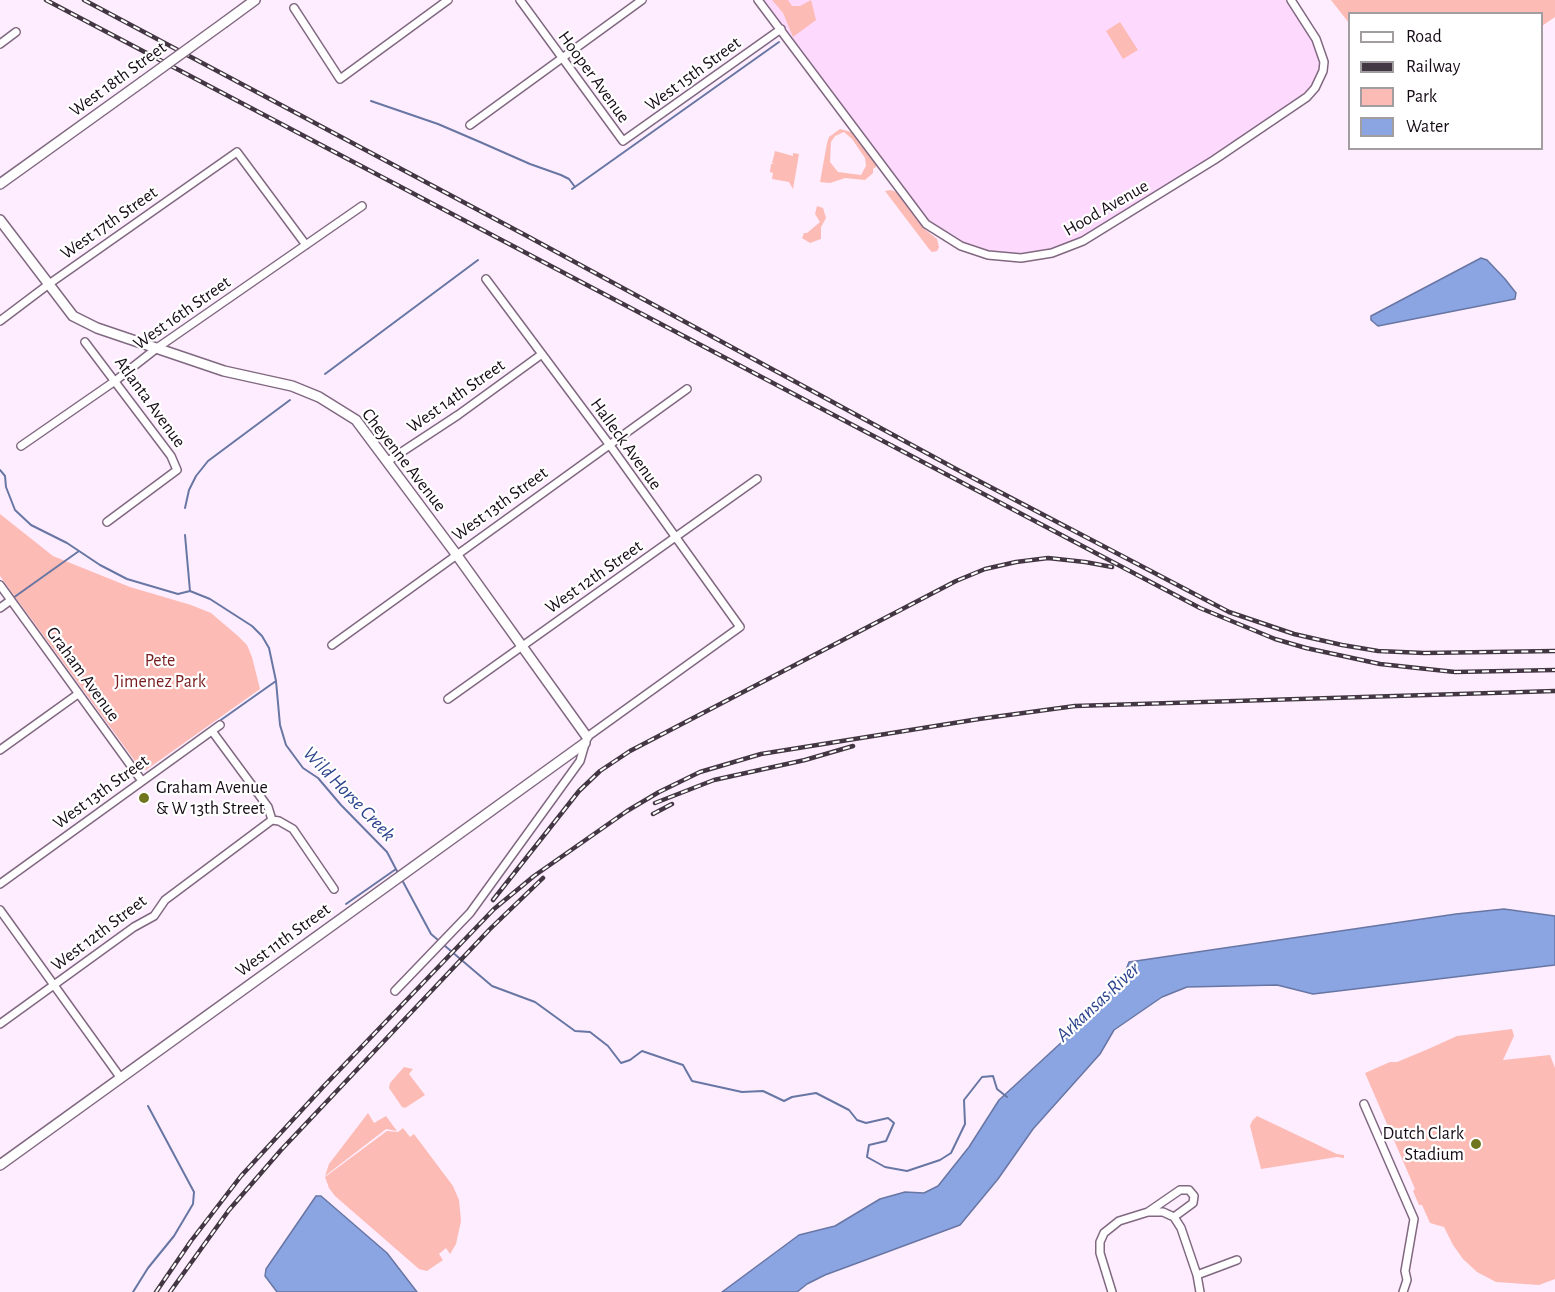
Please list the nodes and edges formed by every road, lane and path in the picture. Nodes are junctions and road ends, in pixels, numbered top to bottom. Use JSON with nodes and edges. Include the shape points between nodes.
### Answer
{"nodes":[{"id":1,"x":255,"y":0,"type":"edge"},
{"id":2,"x":448,"y":0,"type":"edge"},
{"id":3,"x":520,"y":0,"type":"edge"},
{"id":4,"x":642,"y":0,"type":"edge"},
{"id":5,"x":758,"y":0,"type":"edge"},
{"id":6,"x":1291,"y":0,"type":"edge"},
{"id":7,"x":294,"y":8,"type":"dead end"},
{"id":8,"x":781,"y":29,"type":"junction"},
{"id":9,"x":16,"y":32,"type":"dead end"},
{"id":10,"x":0,"y":44,"type":"edge"},
{"id":11,"x":562,"y":58,"type":"junction"},
{"id":12,"x":470,"y":124,"type":"dead end"},
{"id":13,"x":623,"y":141,"type":"joint"},
{"id":14,"x":0,"y":184,"type":"edge"},
{"id":15,"x":362,"y":206,"type":"dead end"},
{"id":16,"x":0,"y":220,"type":"edge"},
{"id":17,"x":306,"y":245,"type":"junction"},
{"id":18,"x":486,"y":279,"type":"dead end"},
{"id":19,"x":49,"y":284,"type":"junction"},
{"id":20,"x":0,"y":321,"type":"edge"},
{"id":21,"x":85,"y":342,"type":"dead end"},
{"id":22,"x":157,"y":348,"type":"junction"},
{"id":23,"x":542,"y":354,"type":"junction"},
{"id":24,"x":115,"y":381,"type":"junction"},
{"id":25,"x":687,"y":389,"type":"dead end"},
{"id":26,"x":609,"y":444,"type":"junction"},
{"id":27,"x":21,"y":446,"type":"dead end"},
{"id":28,"x":388,"y":461,"type":"junction"},
{"id":29,"x":758,"y":479,"type":"dead end"},
{"id":30,"x":107,"y":522,"type":"dead end"},
{"id":31,"x":675,"y":539,"type":"junction"},
{"id":32,"x":456,"y":554,"type":"junction"},
{"id":33,"x":0,"y":585,"type":"edge"},
{"id":34,"x":11,"y":600,"type":"junction"},
{"id":35,"x":0,"y":608,"type":"edge"},
{"id":36,"x":740,"y":627,"type":"joint"},
{"id":37,"x":332,"y":645,"type":"dead end"},
{"id":38,"x":522,"y":646,"type":"junction"},
{"id":39,"x":78,"y":694,"type":"junction"},
{"id":40,"x":448,"y":699,"type":"dead end"},
{"id":41,"x":220,"y":725,"type":"dead end"},
{"id":42,"x":212,"y":731,"type":"junction"},
{"id":43,"x":586,"y":740,"type":"junction"},
{"id":44,"x":0,"y":750,"type":"edge"},
{"id":45,"x":142,"y":781,"type":"junction"},
{"id":46,"x":272,"y":820,"type":"junction"},
{"id":47,"x":0,"y":884,"type":"edge"},
{"id":48,"x":334,"y":889,"type":"dead end"},
{"id":49,"x":0,"y":910,"type":"edge"},
{"id":50,"x":53,"y":986,"type":"junction"},
{"id":51,"x":395,"y":991,"type":"dead end"},
{"id":52,"x":0,"y":1024,"type":"edge"},
{"id":53,"x":120,"y":1077,"type":"junction"},
{"id":54,"x":1364,"y":1104,"type":"dead end"},
{"id":55,"x":0,"y":1165,"type":"edge"},
{"id":56,"x":1148,"y":1212,"type":"junction"},
{"id":57,"x":1174,"y":1217,"type":"junction"},
{"id":58,"x":1237,"y":1260,"type":"dead end"},
{"id":59,"x":1197,"y":1275,"type":"junction"},
{"id":60,"x":1112,"y":1292,"type":"edge"},
{"id":61,"x":1200,"y":1292,"type":"edge"},
{"id":62,"x":1403,"y":1292,"type":"edge"}],
"edges":[{"from":1,"to":14,"type":"street","name":"West 18th Street","bridge":true},
{"from":2,"to":7,"type":"street","via":[[340,79]]},
{"from":3,"to":11,"type":"street","name":"Hooper Avenue"},
{"from":4,"to":11,"type":"street"},
{"from":5,"to":8,"type":"street","name":"Hood Avenue"},
{"from":6,"to":8,"type":"street","name":"Hood Avenue","via":[[1316,39],[1324,62],[1315,88],[1306,97],[1214,160],[1083,241],[1052,253],[1022,258],[988,255],[961,246],[926,224]]},
{"from":8,"to":13,"type":"street","name":"West 15th Street"},
{"from":9,"to":10,"type":"street"},
{"from":11,"to":12,"type":"street"},
{"from":11,"to":13,"type":"street","name":"Hooper Avenue"},
{"from":15,"to":17,"type":"street","name":"West 16th Street"},
{"from":16,"to":19,"type":"street"},
{"from":17,"to":19,"type":"street","name":"West 17th Street","via":[[237,152]]},
{"from":17,"to":22,"type":"street","name":"West 16th Street"},
{"from":18,"to":23,"type":"street","name":"Halleck Avenue"},
{"from":19,"to":20,"type":"street","name":"West 17th Street"},
{"from":19,"to":22,"type":"street","name":"Cheyenne Avenue","via":[[73,316]]},
{"from":21,"to":24,"type":"street","name":"Atlanta Avenue"},
{"from":22,"to":24,"type":"street","name":"West 16th Street"},
{"from":22,"to":28,"type":"street","name":"Cheyenne Avenue","via":[[224,371],[319,396],[356,420]]},
{"from":23,"to":26,"type":"street","name":"Halleck Avenue"},
{"from":23,"to":28,"type":"street","name":"West 14th Street"},
{"from":24,"to":27,"type":"street","name":"West 16th Street"},
{"from":24,"to":30,"type":"street","name":"Atlanta Avenue","via":[[171,456],[177,470]]},
{"from":25,"to":26,"type":"street","name":"West 13th Street"},
{"from":26,"to":31,"type":"street","name":"Halleck Avenue"},
{"from":26,"to":32,"type":"street","name":"West 13th Street"},
{"from":28,"to":32,"type":"street","name":"Cheyenne Avenue"},
{"from":29,"to":31,"type":"street","name":"West 12th Street"},
{"from":31,"to":36,"type":"street","name":"Halleck Avenue"},
{"from":31,"to":38,"type":"street","name":"West 12th Street"},
{"from":32,"to":37,"type":"street","name":"West 13th Street"},
{"from":32,"to":38,"type":"street","name":"Cheyenne Avenue"},
{"from":33,"to":34,"type":"street","name":"Graham Avenue"},
{"from":34,"to":35,"type":"street"},
{"from":34,"to":39,"type":"street","name":"Graham Avenue"},
{"from":36,"to":43,"type":"street","name":"West 11th Street"},
{"from":38,"to":40,"type":"street","name":"West 12th Street"},
{"from":38,"to":43,"type":"street","name":"Cheyenne Avenue"},
{"from":39,"to":44,"type":"street"},
{"from":39,"to":45,"type":"street","name":"Graham Avenue"},
{"from":41,"to":42,"type":"street","name":"West 13th Street"},
{"from":42,"to":45,"type":"street","name":"West 13th Street"},
{"from":42,"to":46,"type":"street","via":[[268,807]]},
{"from":43,"to":51,"type":"street","via":[[580,761],[470,913]]},
{"from":43,"to":53,"type":"street","name":"West 11th Street"},
{"from":45,"to":47,"type":"street","name":"West 13th Street"},
{"from":46,"to":48,"type":"street","via":[[293,829]]},
{"from":46,"to":50,"type":"street","name":"West 12th Street","via":[[165,900],[154,916]]},
{"from":49,"to":50,"type":"street"},
{"from":50,"to":52,"type":"street","name":"West 12th Street"},
{"from":50,"to":53,"type":"street"},
{"from":53,"to":55,"type":"street","name":"West 11th Street"},
{"from":54,"to":62,"type":"street","via":[[1414,1219]]},
{"from":56,"to":57,"type":"street"},
{"from":56,"to":57,"type":"street","via":[[1180,1190],[1189,1190],[1194,1196],[1193,1203]]},
{"from":56,"to":60,"type":"street","via":[[1119,1221],[1104,1233],[1100,1253]]},
{"from":57,"to":59,"type":"street"},
{"from":58,"to":59,"type":"street"},
{"from":59,"to":61,"type":"street"}]}
